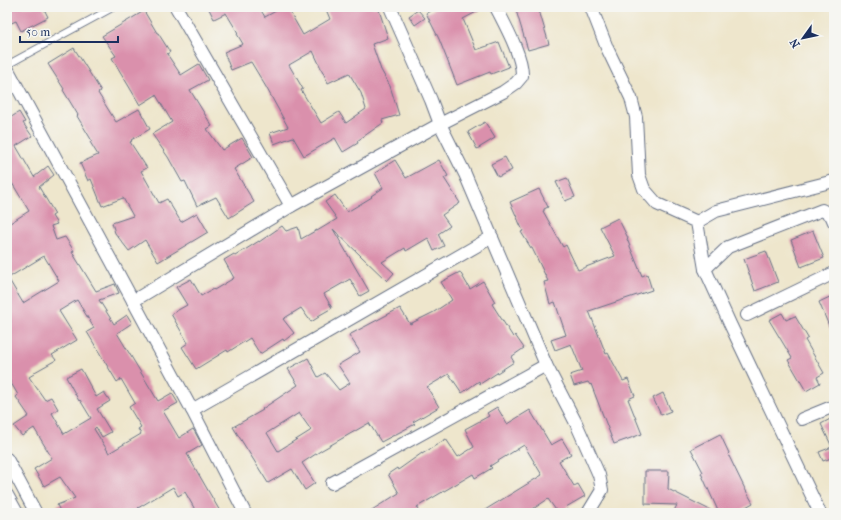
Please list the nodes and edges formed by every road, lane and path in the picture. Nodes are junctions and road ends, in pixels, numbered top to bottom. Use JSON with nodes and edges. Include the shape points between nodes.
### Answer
{"nodes":[{"id":1,"x":114,"y":7,"type":"edge"},
{"id":2,"x":176,"y":7,"type":"edge"},
{"id":3,"x":390,"y":7,"type":"edge"},
{"id":4,"x":496,"y":7,"type":"edge"},
{"id":5,"x":591,"y":7,"type":"edge"},
{"id":6,"x":7,"y":67,"type":"edge"},
{"id":7,"x":440,"y":124,"type":"junction"},
{"id":8,"x":834,"y":181,"type":"edge"},
{"id":9,"x":291,"y":206,"type":"junction"},
{"id":10,"x":697,"y":222,"type":"junction"},
{"id":11,"x":834,"y":222,"type":"edge"},
{"id":12,"x":492,"y":237,"type":"junction"},
{"id":13,"x":705,"y":269,"type":"junction"},
{"id":14,"x":834,"y":273,"type":"edge"},
{"id":15,"x":133,"y":301,"type":"junction"},
{"id":16,"x":747,"y":315,"type":"dead end"},
{"id":17,"x":546,"y":365,"type":"junction"},
{"id":18,"x":834,"y":406,"type":"edge"},
{"id":19,"x":192,"y":410,"type":"junction"},
{"id":20,"x":802,"y":419,"type":"dead end"},
{"id":21,"x":7,"y":459,"type":"edge"},
{"id":22,"x":332,"y":483,"type":"dead end"},
{"id":23,"x":27,"y":497,"type":"junction"},
{"id":24,"x":12,"y":505,"type":"edge"},
{"id":25,"x":36,"y":513,"type":"edge"},
{"id":26,"x":245,"y":513,"type":"edge"},
{"id":27,"x":588,"y":513,"type":"edge"},
{"id":28,"x":820,"y":513,"type":"edge"}],
"edges":[{"from":1,"to":6,"type":"lane"},
{"from":2,"to":9,"type":"street"},
{"from":3,"to":7,"type":"street"},
{"from":4,"to":7,"type":"street","via":[[519,56],[522,76],[503,92]]},
{"from":5,"to":10,"type":"street","via":[[631,98],[636,117],[639,175],[644,189],[657,204]]},
{"from":6,"to":15,"type":"street"},
{"from":7,"to":9,"type":"street"},
{"from":7,"to":12,"type":"street"},
{"from":8,"to":10,"type":"street","via":[[716,211]]},
{"from":9,"to":15,"type":"street"},
{"from":10,"to":13,"type":"street"},
{"from":11,"to":13,"type":"street","via":[[831,215],[822,210],[728,247]]},
{"from":12,"to":17,"type":"street"},
{"from":12,"to":19,"type":"street"},
{"from":13,"to":28,"type":"street"},
{"from":14,"to":16,"type":"street"},
{"from":15,"to":19,"type":"street"},
{"from":17,"to":22,"type":"street"},
{"from":17,"to":27,"type":"street","via":[[576,422],[599,475],[602,490]]},
{"from":18,"to":20,"type":"street"},
{"from":19,"to":26,"type":"street"},
{"from":21,"to":23,"type":"street"},
{"from":23,"to":24,"type":"street"},
{"from":23,"to":25,"type":"street"}]}
